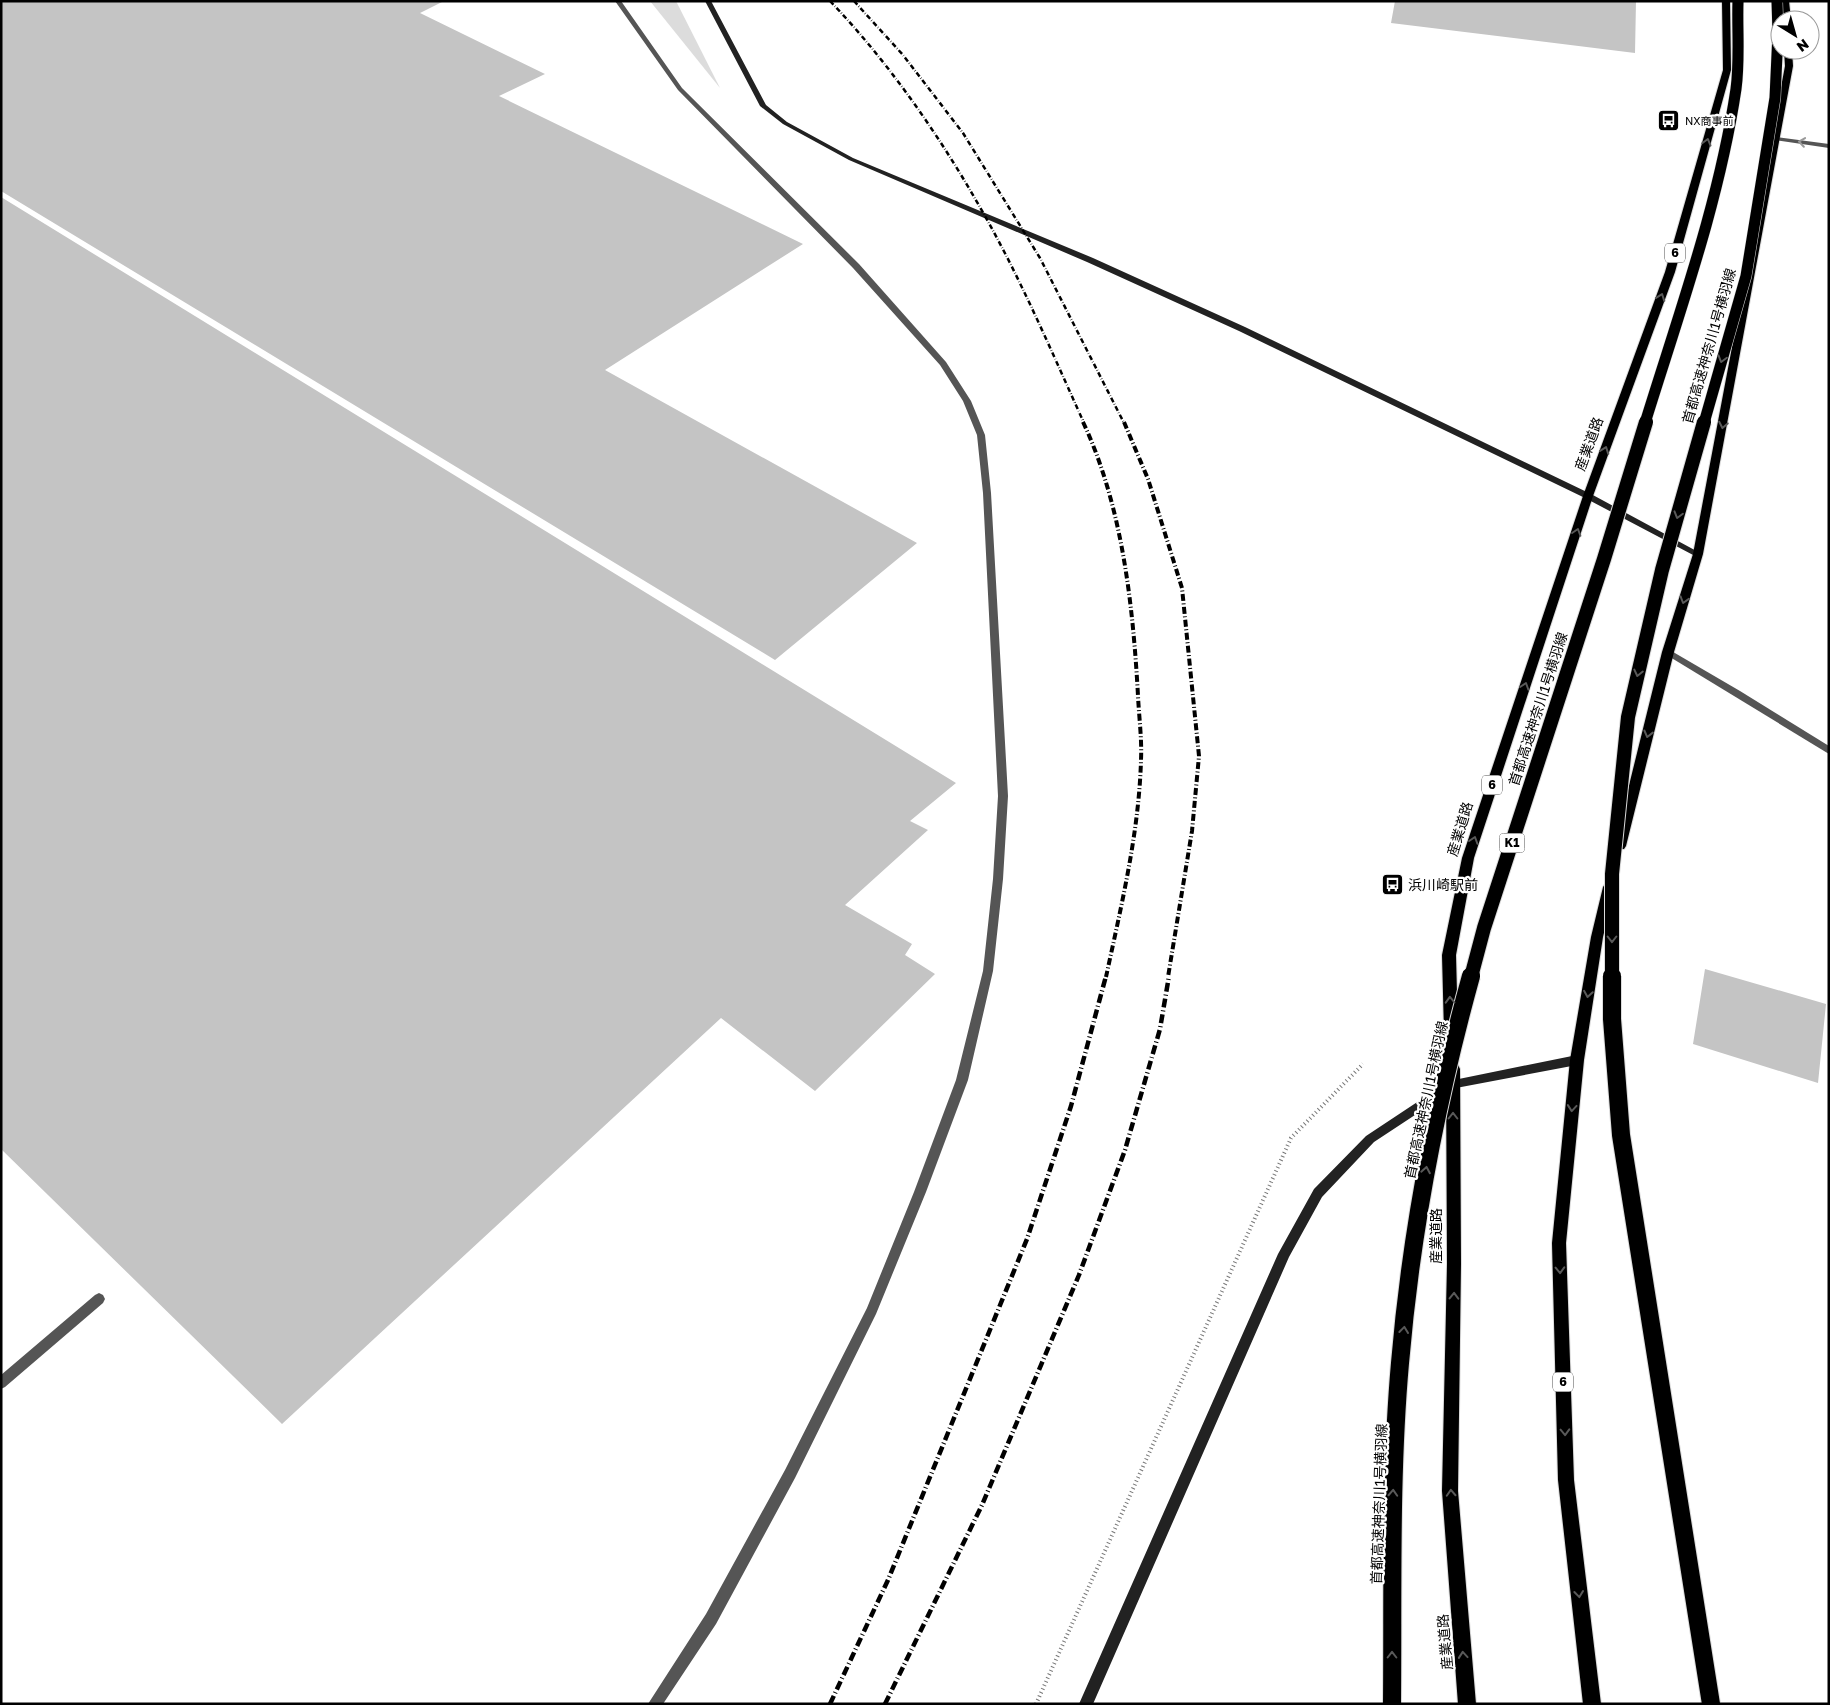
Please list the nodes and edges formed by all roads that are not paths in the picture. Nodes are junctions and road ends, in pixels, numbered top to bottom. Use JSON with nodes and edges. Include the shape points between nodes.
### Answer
{"nodes":[{"id":1,"x":618,"y":1,"type":"edge"},
{"id":2,"x":708,"y":1,"type":"edge"},
{"id":3,"x":1726,"y":1,"type":"edge"},
{"id":4,"x":1738,"y":1,"type":"edge"},
{"id":5,"x":1776,"y":1,"type":"edge"},
{"id":6,"x":1789,"y":60,"type":"edge"},
{"id":7,"x":1776,"y":138,"type":"junction"},
{"id":8,"x":1829,"y":146,"type":"edge"},
{"id":9,"x":1588,"y":496,"type":"junction"},
{"id":10,"x":1698,"y":554,"type":"junction"},
{"id":11,"x":1668,"y":652,"type":"junction"},
{"id":12,"x":1829,"y":751,"type":"edge"},
{"id":13,"x":1577,"y":1060,"type":"junction"},
{"id":14,"x":1453,"y":1084,"type":"junction"},
{"id":15,"x":100,"y":1299,"type":"dead end"},
{"id":16,"x":1,"y":1383,"type":"edge"},
{"id":17,"x":655,"y":1704,"type":"edge"},
{"id":18,"x":1086,"y":1704,"type":"edge"},
{"id":19,"x":1392,"y":1704,"type":"edge"},
{"id":20,"x":1467,"y":1704,"type":"edge"},
{"id":21,"x":1592,"y":1704,"type":"edge"},
{"id":22,"x":1711,"y":1704,"type":"edge"}],
"edges":[{"from":1,"to":17,"type":"street","via":[[680,89],[856,266],[944,364],[967,401],[981,435],[987,493],[1003,796],[988,970],[962,1080],[920,1192],[872,1310],[790,1474],[711,1618]]},
{"from":2,"to":9,"type":"street","via":[[762,106],[817,143],[1082,256],[1233,325]]},
{"from":9,"to":3,"type":"main road","name":"産業道路","number":"6","one_way":true,"via":[[1670,272],[1727,70]]},
{"from":19,"to":4,"type":"highway","name":"首都高速神奈川1号横羽線","number":"K1","one_way":true,"bridge":true,"via":[[1393,1508],[1400,1364],[1414,1239],[1434,1128],[1484,928],[1604,559],[1725,152],[1736,86]]},
{"from":5,"to":22,"type":"highway","name":"首都高速神奈川1号横羽線","one_way":true,"bridge":true,"via":[[1776,98],[1746,276],[1662,570],[1628,717],[1612,874],[1612,1019],[1621,1135]]},
{"from":6,"to":7,"type":"main road","number":"6"},
{"from":8,"to":7,"type":"street","one_way":true},
{"from":7,"to":10,"type":"main road","number":"6","one_way":true},
{"from":9,"to":10,"type":"street"},
{"from":14,"to":9,"type":"main road","name":"産業道路","number":"6","one_way":true,"via":[[1449,955],[1468,858]]},
{"from":10,"to":11,"type":"main road","number":"6","one_way":true},
{"from":11,"to":12,"type":"street"},
{"from":11,"to":13,"type":"main road","number":"6","one_way":true,"via":[[1597,937]]},
{"from":13,"to":14,"type":"street"},
{"from":13,"to":21,"type":"main road","number":"6","one_way":true,"via":[[1559,1259],[1566,1480]]},
{"from":14,"to":18,"type":"street","via":[[1370,1139],[1318,1192],[1284,1254]]},
{"from":20,"to":14,"type":"main road","name":"産業道路","number":"6","one_way":true,"via":[[1450,1491]]},
{"from":15,"to":16,"type":"street"}]}
